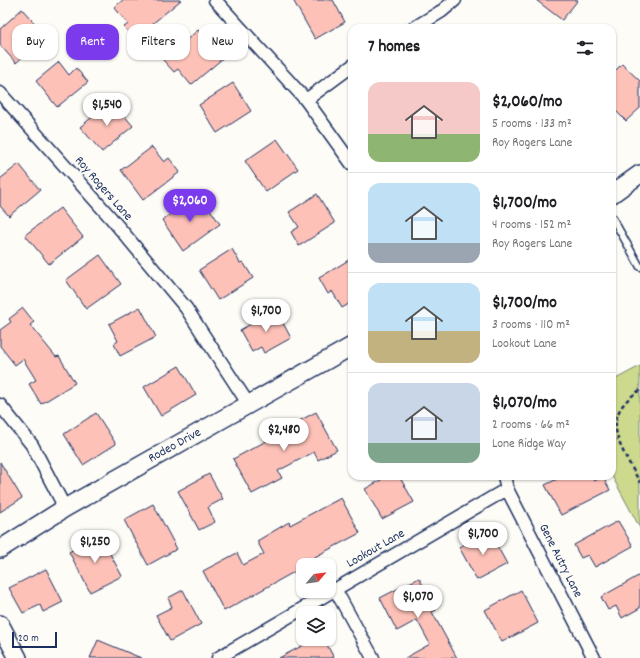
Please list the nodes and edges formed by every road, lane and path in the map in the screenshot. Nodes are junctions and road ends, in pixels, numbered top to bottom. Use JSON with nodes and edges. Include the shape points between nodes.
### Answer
{"nodes":[{"id":1,"x":215,"y":0,"type":"edge"},
{"id":2,"x":455,"y":0,"type":"edge"},
{"id":3,"x":421,"y":24,"type":"edge"},
{"id":4,"x":348,"y":69,"type":"edge"},
{"id":5,"x":0,"y":93,"type":"edge"},
{"id":6,"x":306,"y":100,"type":"junction"},
{"id":7,"x":348,"y":158,"type":"edge"},
{"id":8,"x":640,"y":174,"type":"edge"},
{"id":9,"x":616,"y":191,"type":"edge"},
{"id":10,"x":616,"y":224,"type":"edge"},
{"id":11,"x":640,"y":268,"type":"edge"},
{"id":12,"x":348,"y":348,"type":"edge"},
{"id":13,"x":640,"y":390,"type":"edge"},
{"id":14,"x":0,"y":405,"type":"edge"},
{"id":15,"x":249,"y":405,"type":"junction"},
{"id":16,"x":616,"y":422,"type":"edge"},
{"id":17,"x":616,"y":431,"type":"edge"},
{"id":18,"x":505,"y":480,"type":"edge"},
{"id":19,"x":640,"y":483,"type":"edge"},
{"id":20,"x":507,"y":489,"type":"junction"},
{"id":21,"x":65,"y":508,"type":"junction"},
{"id":22,"x":0,"y":549,"type":"edge"},
{"id":23,"x":336,"y":588,"type":"edge"},
{"id":24,"x":336,"y":591,"type":"edge"},
{"id":25,"x":320,"y":598,"type":"edge"},
{"id":26,"x":0,"y":624,"type":"edge"},
{"id":27,"x":18,"y":658,"type":"edge"},
{"id":28,"x":218,"y":658,"type":"edge"},
{"id":29,"x":373,"y":658,"type":"edge"},
{"id":30,"x":594,"y":658,"type":"edge"}],
"edges":[{"from":1,"to":6,"type":"street"},
{"from":2,"to":3,"type":"street"},
{"from":4,"to":6,"type":"street"},
{"from":5,"to":15,"type":"street","name":"Roy Rogers Lane","via":[[111,218],[186,308]]},
{"from":6,"to":7,"type":"street"},
{"from":8,"to":9,"type":"street"},
{"from":10,"to":11,"type":"lane"},
{"from":12,"to":15,"type":"street","name":"Rodeo Drive"},
{"from":13,"to":16,"type":"path","via":[[618,411]]},
{"from":14,"to":21,"type":"street","via":[[32,446]]},
{"from":15,"to":21,"type":"street","name":"Rodeo Drive"},
{"from":17,"to":19,"type":"path","via":[[622,450]]},
{"from":18,"to":20,"type":"street","name":"Gene Autry Lane"},
{"from":20,"to":23,"type":"street","name":"Lookout Lane"},
{"from":20,"to":30,"type":"street","name":"Gene Autry Lane"},
{"from":21,"to":22,"type":"street","name":"Rodeo Drive"},
{"from":24,"to":29,"type":"street"},
{"from":25,"to":28,"type":"street","name":"Lookout Lane"},
{"from":26,"to":27,"type":"street"}]}
